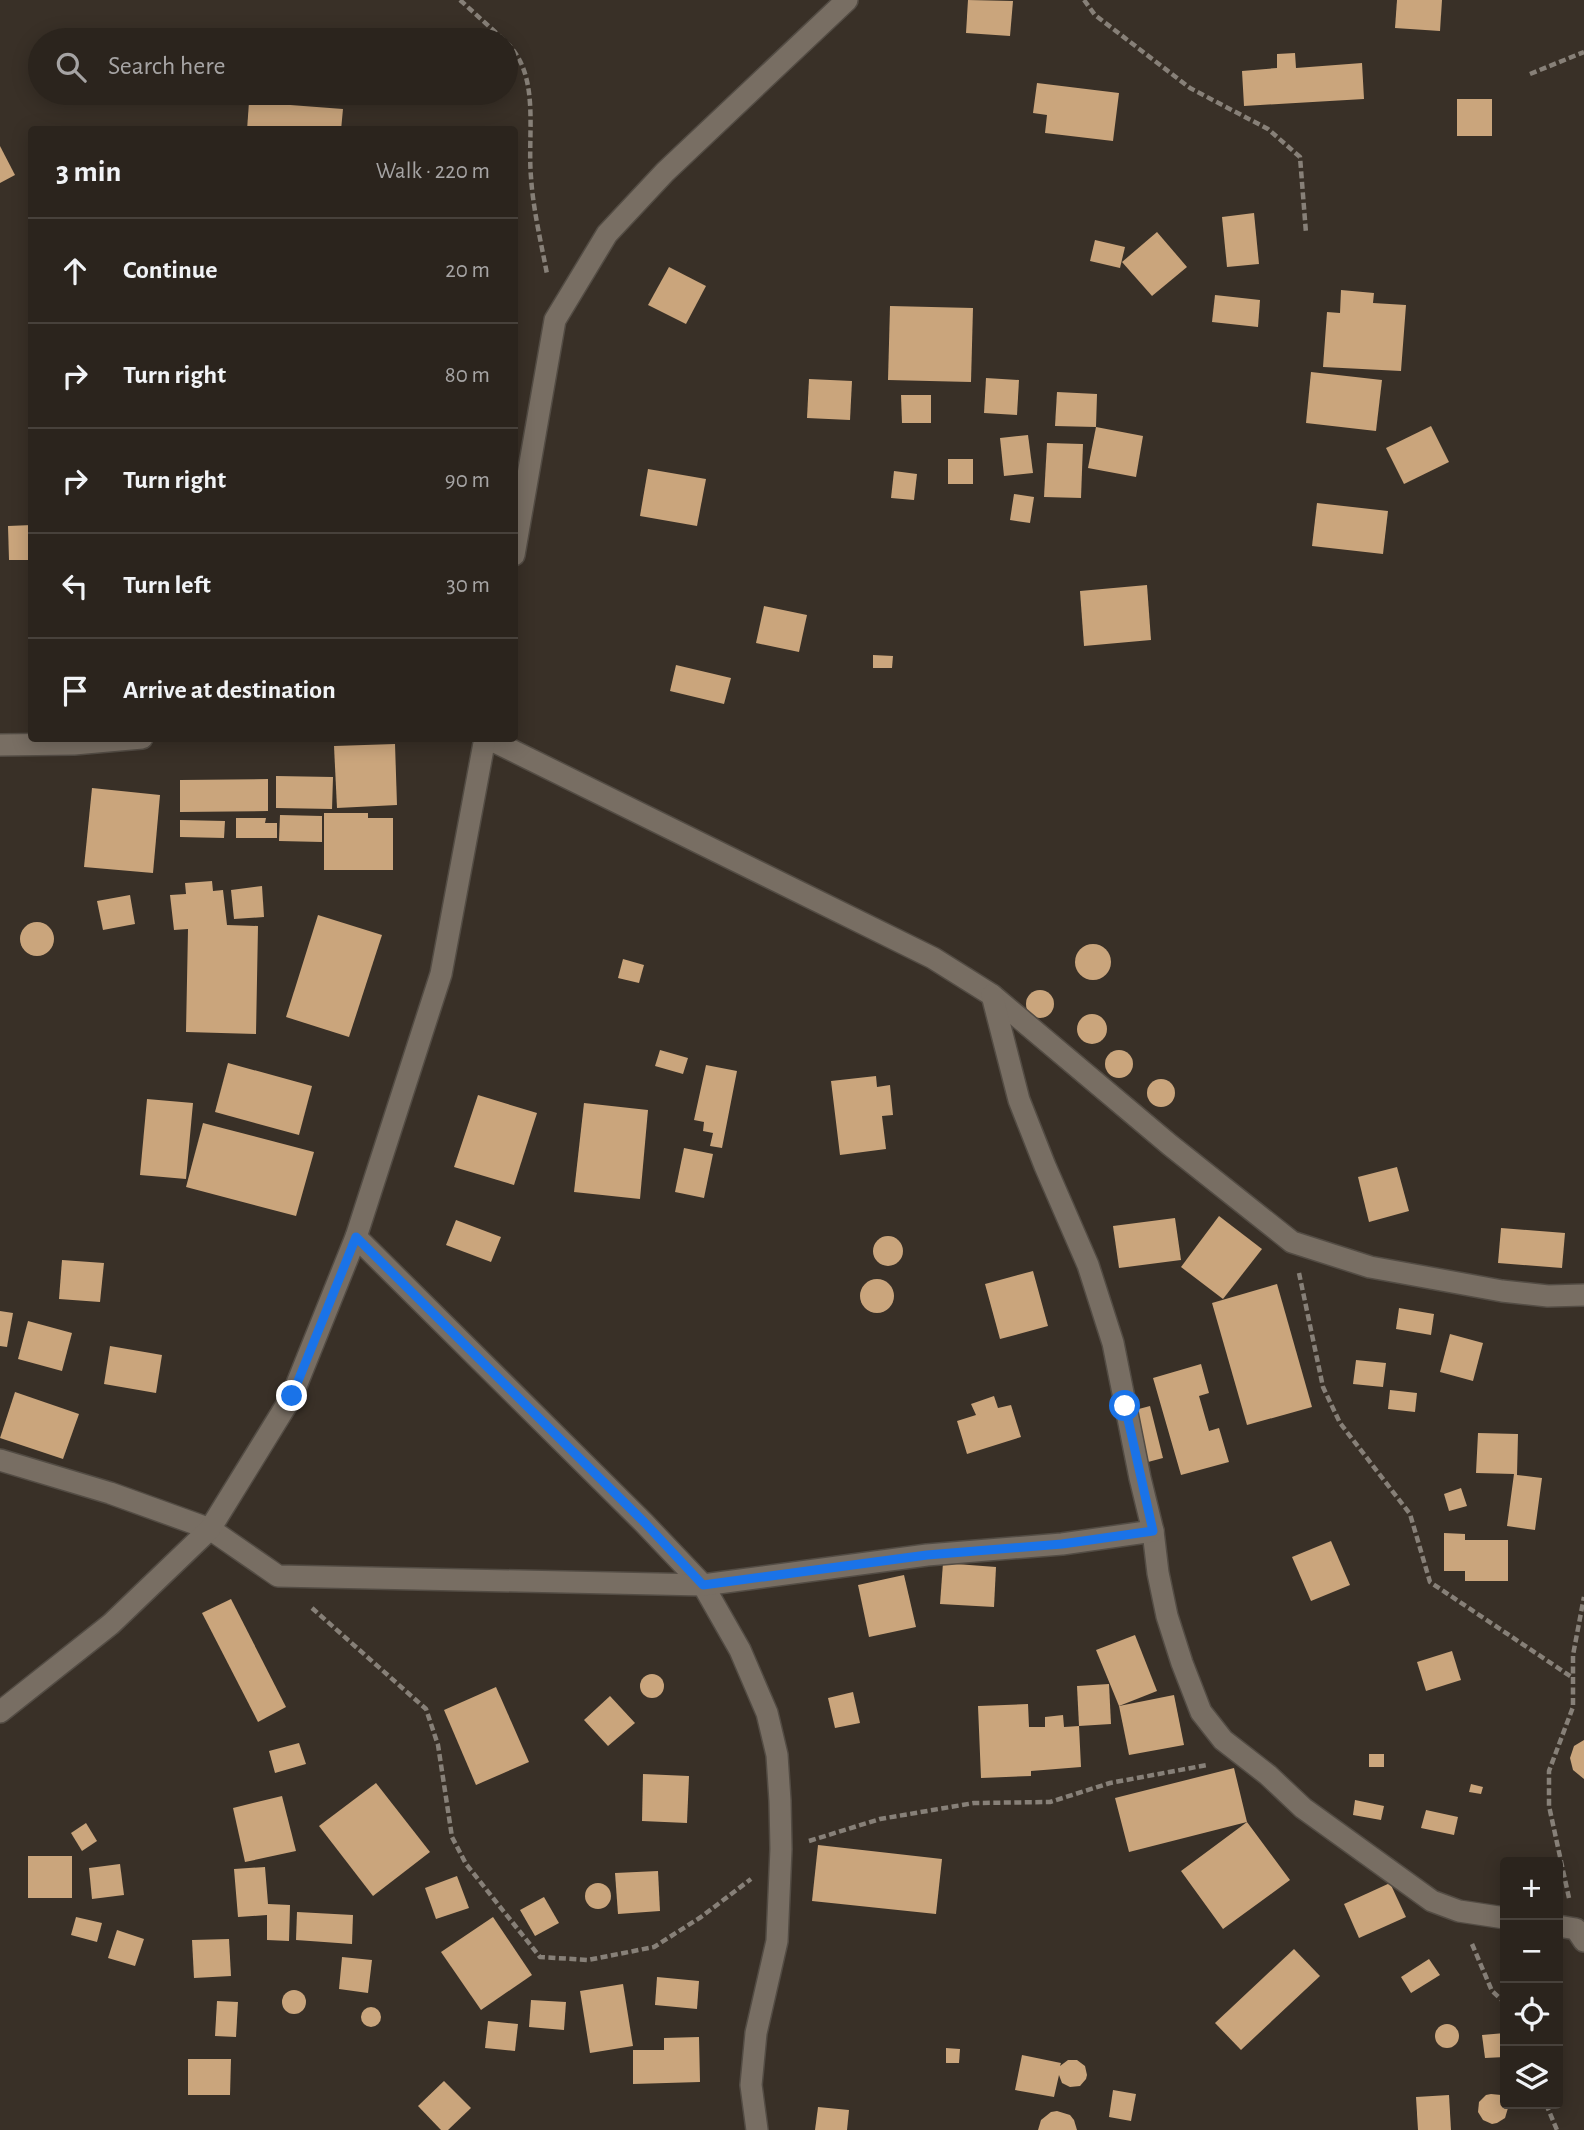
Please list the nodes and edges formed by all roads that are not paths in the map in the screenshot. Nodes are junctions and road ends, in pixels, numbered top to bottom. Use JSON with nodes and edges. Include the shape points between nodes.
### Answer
{"nodes":[{"id":1,"x":846,"y":0,"type":"edge"},
{"id":2,"x":518,"y":532,"type":"edge"},
{"id":3,"x":97,"y":742,"type":"edge"},
{"id":4,"x":485,"y":742,"type":"edge"},
{"id":5,"x":494,"y":742,"type":"edge"},
{"id":6,"x":0,"y":745,"type":"edge"},
{"id":7,"x":992,"y":995,"type":"junction"},
{"id":8,"x":356,"y":1237,"type":"junction"},
{"id":9,"x":1584,"y":1295,"type":"edge"},
{"id":10,"x":0,"y":1461,"type":"edge"},
{"id":11,"x":209,"y":1529,"type":"junction"},
{"id":12,"x":1153,"y":1531,"type":"junction"},
{"id":13,"x":703,"y":1585,"type":"junction"},
{"id":14,"x":0,"y":1712,"type":"edge"},
{"id":15,"x":1500,"y":1917,"type":"edge"},
{"id":16,"x":757,"y":2130,"type":"edge"}],
"edges":[{"from":1,"to":2,"type":"street","via":[[664,172],[607,234],[555,320]]},
{"from":3,"to":6,"type":"street"},
{"from":4,"to":8,"type":"street","via":[[441,974]]},
{"from":5,"to":7,"type":"street","via":[[933,958]]},
{"from":7,"to":9,"type":"street","via":[[1292,1242],[1370,1267],[1502,1291]]},
{"from":7,"to":12,"type":"street","via":[[1019,1100],[1088,1265],[1113,1343]]},
{"from":8,"to":11,"type":"street","via":[[292,1396]]},
{"from":8,"to":13,"type":"street"},
{"from":10,"to":11,"type":"street","via":[[110,1493]]},
{"from":11,"to":13,"type":"street","via":[[278,1576]]},
{"from":11,"to":14,"type":"street","via":[[111,1624]]},
{"from":12,"to":13,"type":"street"},
{"from":12,"to":15,"type":"street","via":[[1167,1616],[1182,1663],[1201,1712],[1223,1740],[1303,1808],[1432,1901]]},
{"from":13,"to":16,"type":"street","via":[[740,1650],[767,1713],[777,1755],[781,1849],[777,1941],[756,2033],[751,2085]]}]}
